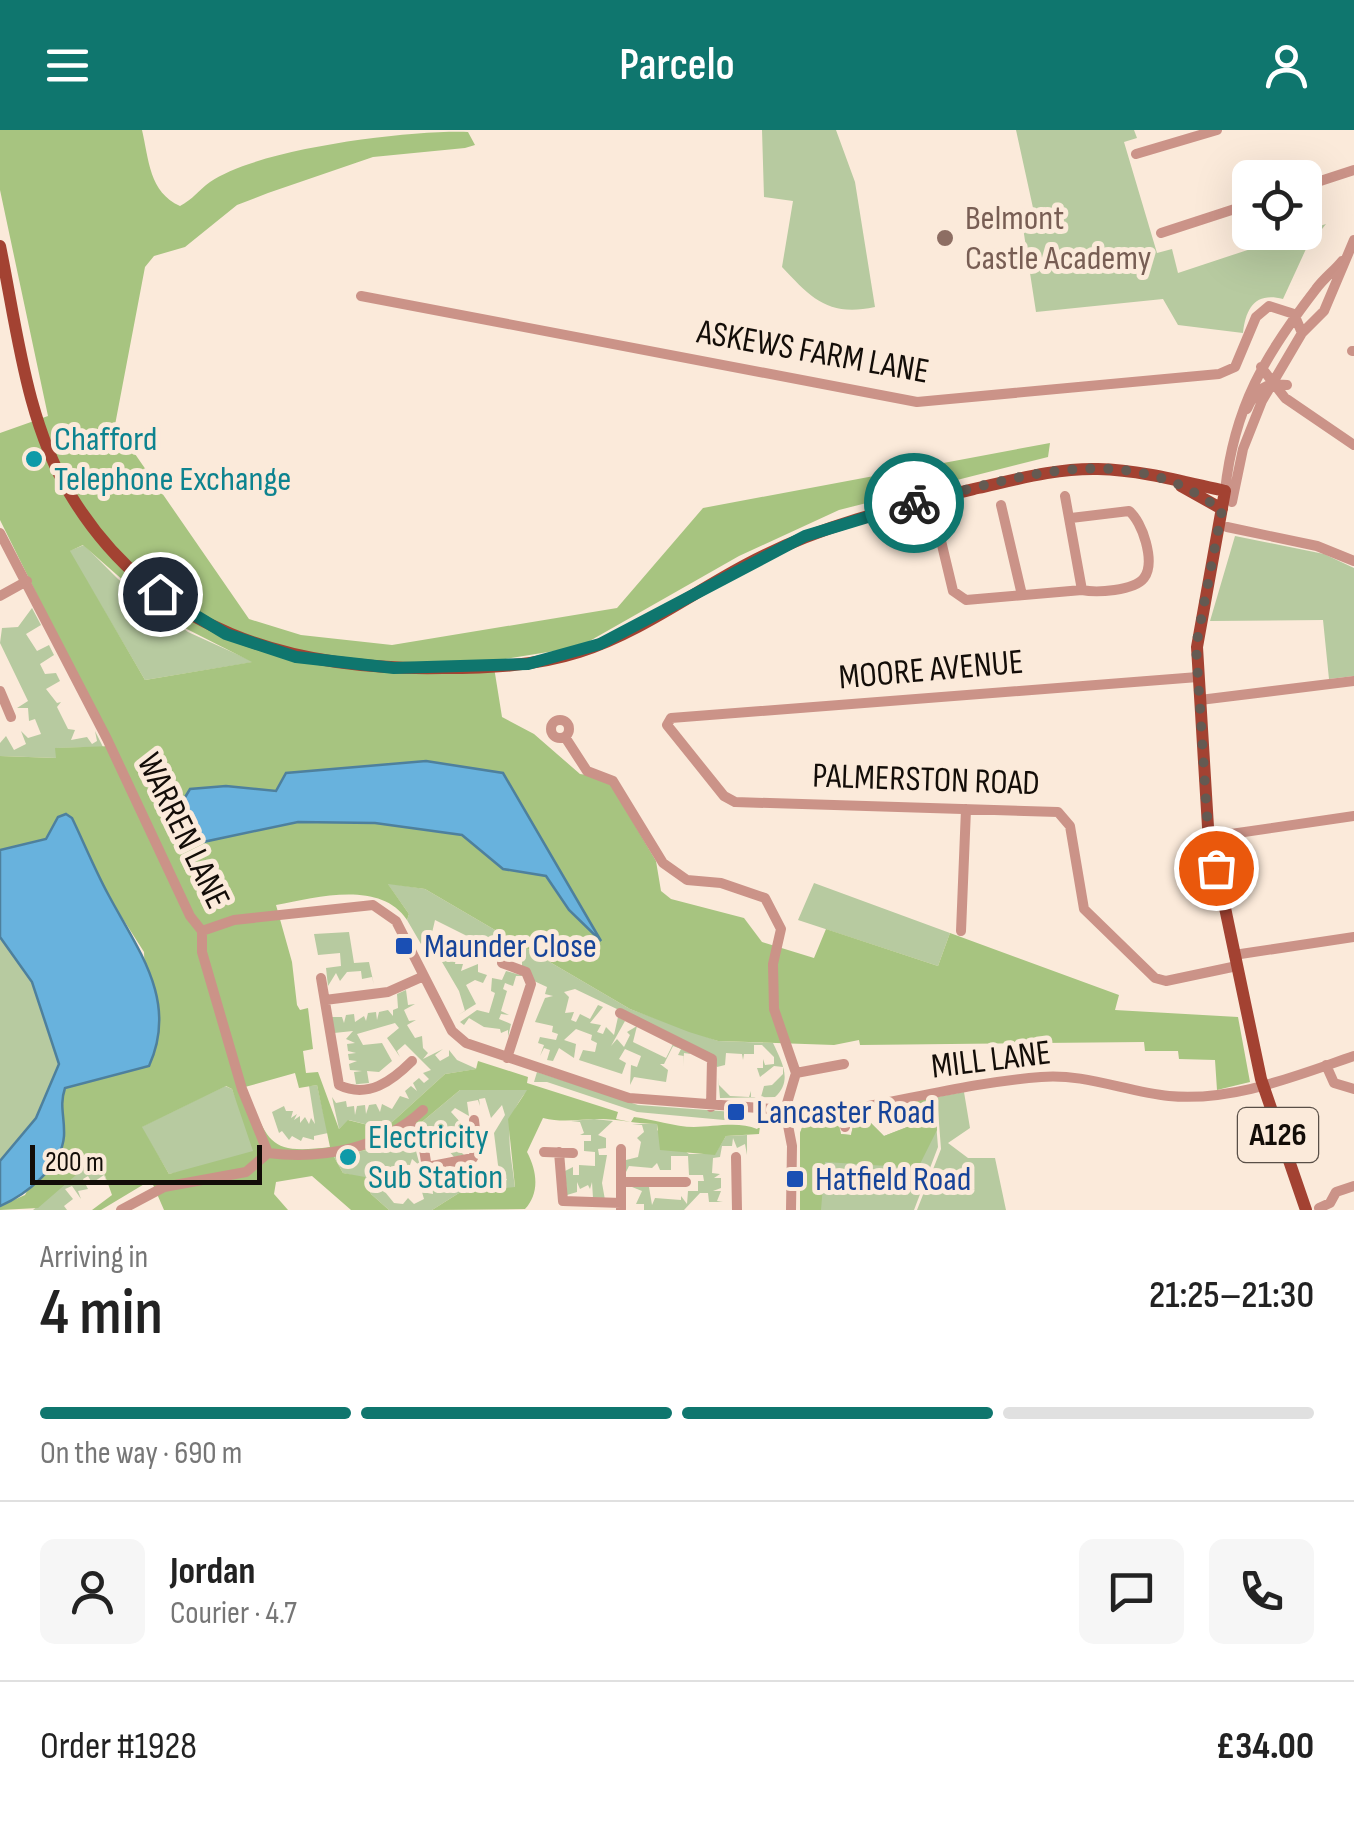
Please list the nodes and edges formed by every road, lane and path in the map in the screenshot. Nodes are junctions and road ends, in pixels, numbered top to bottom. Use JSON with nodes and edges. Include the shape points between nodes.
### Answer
{"nodes":[{"id":1,"x":1217,"y":130,"type":"edge"},
{"id":2,"x":1136,"y":154,"type":"dead end"},
{"id":3,"x":1354,"y":170,"type":"edge"},
{"id":4,"x":1322,"y":180,"type":"edge"},
{"id":5,"x":1232,"y":210,"type":"edge"},
{"id":6,"x":1161,"y":234,"type":"dead end"},
{"id":7,"x":1353,"y":243,"type":"edge"},
{"id":8,"x":1,"y":253,"type":"edge"},
{"id":9,"x":361,"y":296,"type":"dead end"},
{"id":10,"x":1280,"y":307,"type":"junction"},
{"id":11,"x":1296,"y":316,"type":"junction"},
{"id":12,"x":1284,"y":332,"type":"junction"},
{"id":13,"x":1302,"y":333,"type":"junction"},
{"id":14,"x":1260,"y":367,"type":"junction"},
{"id":15,"x":1276,"y":378,"type":"junction"},
{"id":16,"x":1285,"y":398,"type":"junction"},
{"id":17,"x":1262,"y":401,"type":"junction"},
{"id":18,"x":1318,"y":418,"type":"junction"},
{"id":19,"x":1234,"y":442,"type":"junction"},
{"id":20,"x":1354,"y":446,"type":"edge"},
{"id":21,"x":1065,"y":496,"type":"dead end"},
{"id":22,"x":932,"y":499,"type":"junction"},
{"id":23,"x":1226,"y":501,"type":"junction"},
{"id":24,"x":1001,"y":505,"type":"dead end"},
{"id":25,"x":1071,"y":518,"type":"junction"},
{"id":26,"x":1222,"y":530,"type":"junction"},
{"id":27,"x":0,"y":532,"type":"edge"},
{"id":28,"x":1354,"y":561,"type":"edge"},
{"id":29,"x":26,"y":581,"type":"junction"},
{"id":30,"x":1082,"y":590,"type":"junction"},
{"id":31,"x":1022,"y":594,"type":"junction"},
{"id":32,"x":0,"y":597,"type":"edge"},
{"id":33,"x":1198,"y":677,"type":"junction"},
{"id":34,"x":1354,"y":681,"type":"edge"},
{"id":35,"x":1,"y":698,"type":"edge"},
{"id":36,"x":1200,"y":700,"type":"junction"},
{"id":37,"x":11,"y":717,"type":"dead end"},
{"id":38,"x":669,"y":720,"type":"joint"},
{"id":39,"x":565,"y":737,"type":"dead end"},
{"id":40,"x":966,"y":809,"type":"junction"},
{"id":41,"x":1354,"y":816,"type":"edge"},
{"id":42,"x":1210,"y":837,"type":"junction"},
{"id":43,"x":202,"y":931,"type":"junction"},
{"id":44,"x":960,"y":932,"type":"dead end"},
{"id":45,"x":1354,"y":938,"type":"edge"},
{"id":46,"x":1235,"y":961,"type":"junction"},
{"id":47,"x":502,"y":963,"type":"dead end"},
{"id":48,"x":424,"y":976,"type":"junction"},
{"id":49,"x":321,"y":978,"type":"dead end"},
{"id":50,"x":324,"y":1000,"type":"junction"},
{"id":51,"x":620,"y":1013,"type":"dead end"},
{"id":52,"x":1352,"y":1056,"type":"edge"},
{"id":53,"x":396,"y":1058,"type":"dead end"},
{"id":54,"x":507,"y":1058,"type":"junction"},
{"id":55,"x":844,"y":1064,"type":"dead end"},
{"id":56,"x":1326,"y":1065,"type":"junction"},
{"id":57,"x":796,"y":1074,"type":"junction"},
{"id":58,"x":1263,"y":1086,"type":"junction"},
{"id":59,"x":1354,"y":1090,"type":"edge"},
{"id":60,"x":711,"y":1106,"type":"junction"},
{"id":61,"x":422,"y":1110,"type":"dead end"},
{"id":62,"x":785,"y":1110,"type":"junction"},
{"id":63,"x":844,"y":1112,"type":"junction"},
{"id":64,"x":808,"y":1116,"type":"dead end"},
{"id":65,"x":410,"y":1122,"type":"junction"},
{"id":66,"x":845,"y":1128,"type":"dead end"},
{"id":67,"x":489,"y":1129,"type":"dead end"},
{"id":68,"x":621,"y":1149,"type":"dead end"},
{"id":69,"x":544,"y":1152,"type":"dead end"},
{"id":70,"x":559,"y":1152,"type":"junction"},
{"id":71,"x":574,"y":1152,"type":"dead end"},
{"id":72,"x":268,"y":1153,"type":"junction"},
{"id":73,"x":736,"y":1157,"type":"dead end"},
{"id":74,"x":678,"y":1178,"type":"dead end"},
{"id":75,"x":621,"y":1182,"type":"junction"},
{"id":76,"x":1354,"y":1186,"type":"edge"},
{"id":77,"x":621,"y":1207,"type":"edge"},
{"id":78,"x":1312,"y":1209,"type":"edge"},
{"id":79,"x":121,"y":1210,"type":"edge"},
{"id":80,"x":736,"y":1210,"type":"edge"},
{"id":81,"x":792,"y":1210,"type":"edge"}],
"edges":[{"from":1,"to":2,"type":"street"},
{"from":3,"to":4,"type":"street"},
{"from":5,"to":6,"type":"street"},
{"from":7,"to":11,"type":"street"},
{"from":7,"to":13,"type":"street","via":[[1324,311]]},
{"from":8,"to":22,"type":"main road","via":[[40,428],[81,510],[138,576],[182,610],[285,654],[402,669],[551,660],[622,634],[805,536]]},
{"from":9,"to":10,"type":"street","name":"ASKEWS FARM LANE","via":[[917,402],[1219,374],[1241,359],[1259,312]]},
{"from":10,"to":11,"type":"street"},
{"from":10,"to":12,"type":"street"},
{"from":11,"to":12,"type":"street"},
{"from":11,"to":13,"type":"street"},
{"from":12,"to":14,"type":"street"},
{"from":13,"to":15,"type":"street"},
{"from":14,"to":15,"type":"street"},
{"from":14,"to":19,"type":"street"},
{"from":15,"to":16,"type":"street"},
{"from":15,"to":17,"type":"street"},
{"from":15,"to":18,"type":"street"},
{"from":15,"to":19,"type":"street","via":[[1255,393]]},
{"from":16,"to":17,"type":"street"},
{"from":16,"to":18,"type":"street"},
{"from":17,"to":23,"type":"street"},
{"from":18,"to":20,"type":"street"},
{"from":19,"to":23,"type":"street"},
{"from":21,"to":25,"type":"street"},
{"from":22,"to":23,"type":"main road","via":[[1073,469],[1170,480]]},
{"from":22,"to":31,"type":"street","via":[[957,598]]},
{"from":23,"to":26,"type":"main road","number":"A126"},
{"from":24,"to":31,"type":"street"},
{"from":25,"to":30,"type":"street"},
{"from":25,"to":30,"type":"street","via":[[1126,510],[1139,522],[1146,555],[1146,574],[1138,582]]},
{"from":26,"to":28,"type":"street","via":[[1317,546]]},
{"from":26,"to":33,"type":"main road","number":"A126","via":[[1198,629]]},
{"from":27,"to":29,"type":"street","name":"WARREN LANE"},
{"from":29,"to":32,"type":"street"},
{"from":29,"to":43,"type":"street","name":"WARREN LANE"},
{"from":30,"to":31,"type":"street"},
{"from":33,"to":36,"type":"main road","number":"A126"},
{"from":33,"to":38,"type":"street","name":"MOORE AVENUE"},
{"from":34,"to":36,"type":"street"},
{"from":35,"to":37,"type":"street"},
{"from":36,"to":42,"type":"main road","number":"A126"},
{"from":38,"to":40,"type":"street","name":"PALMERSTON ROAD","via":[[670,730],[734,802]]},
{"from":39,"to":57,"type":"street","via":[[588,770],[613,781],[663,863],[687,880],[761,894],[782,929],[773,964],[774,1009]]},
{"from":40,"to":44,"type":"street"},
{"from":40,"to":46,"type":"street","name":"PALMERSTON ROAD","via":[[1064,814],[1084,909],[1155,978],[1166,981]]},
{"from":41,"to":42,"type":"street"},
{"from":42,"to":46,"type":"main road","number":"A126"},
{"from":43,"to":48,"type":"street","via":[[234,920],[374,905],[396,921]]},
{"from":43,"to":72,"type":"street","name":"WARREN LANE","via":[[202,952],[242,1089]]},
{"from":45,"to":46,"type":"street"},
{"from":46,"to":58,"type":"main road","number":"A126"},
{"from":47,"to":54,"type":"street","via":[[518,962],[531,984]]},
{"from":48,"to":50,"type":"street","via":[[388,992]]},
{"from":48,"to":54,"type":"street","via":[[457,1037]]},
{"from":49,"to":50,"type":"street"},
{"from":50,"to":53,"type":"street","via":[[338,1085],[376,1088],[408,1064]]},
{"from":51,"to":60,"type":"street","via":[[630,1024],[712,1059]]},
{"from":52,"to":56,"type":"street","name":"MILL LANE"},
{"from":54,"to":60,"type":"street","via":[[629,1098]]},
{"from":55,"to":57,"type":"street"},
{"from":56,"to":58,"type":"street","name":"MILL LANE"},
{"from":56,"to":59,"type":"street","via":[[1334,1083]]},
{"from":57,"to":62,"type":"street"},
{"from":58,"to":63,"type":"street","name":"MILL LANE","via":[[1174,1096],[1044,1076],[953,1087]]},
{"from":58,"to":78,"type":"main road","number":"A126"},
{"from":60,"to":62,"type":"street"},
{"from":61,"to":65,"type":"street"},
{"from":62,"to":81,"type":"street"},
{"from":63,"to":64,"type":"street","name":"MILL LANE"},
{"from":63,"to":66,"type":"street"},
{"from":65,"to":67,"type":"street","via":[[422,1136],[427,1171],[469,1162],[476,1151],[475,1126]]},
{"from":65,"to":72,"type":"street","via":[[390,1138],[363,1145]]},
{"from":68,"to":75,"type":"street"},
{"from":69,"to":70,"type":"street"},
{"from":70,"to":71,"type":"street"},
{"from":70,"to":77,"type":"street","via":[[563,1201]]},
{"from":72,"to":79,"type":"street","via":[[246,1172],[180,1182]]},
{"from":73,"to":80,"type":"street"},
{"from":74,"to":75,"type":"street"},
{"from":75,"to":77,"type":"street"},
{"from":76,"to":78,"type":"street"}]}
